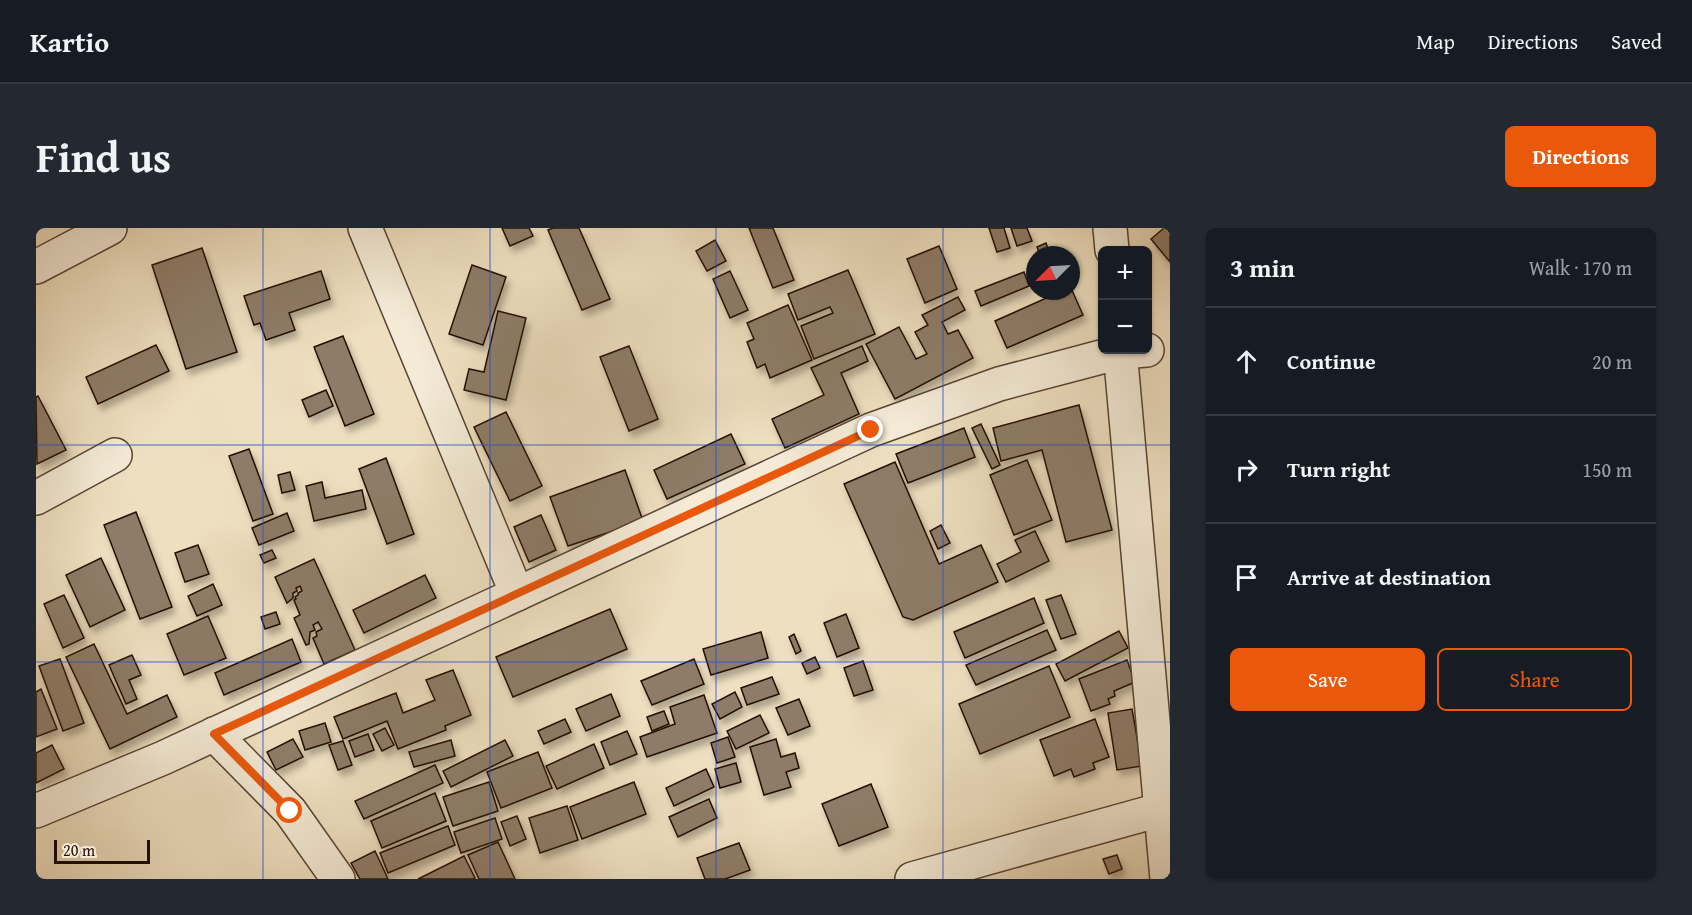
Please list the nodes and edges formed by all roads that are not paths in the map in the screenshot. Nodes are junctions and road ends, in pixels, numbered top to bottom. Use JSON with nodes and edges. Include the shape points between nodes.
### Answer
{"nodes":[{"id":1,"x":110,"y":228,"type":"edge"},
{"id":2,"x":365,"y":228,"type":"edge"},
{"id":3,"x":1110,"y":228,"type":"edge"},
{"id":4,"x":1112,"y":246,"type":"edge"},
{"id":5,"x":36,"y":267,"type":"edge"},
{"id":6,"x":1170,"y":347,"type":"edge"},
{"id":7,"x":1152,"y":348,"type":"edge"},
{"id":8,"x":1118,"y":354,"type":"edge"},
{"id":9,"x":1134,"y":354,"type":"edge"},
{"id":10,"x":115,"y":456,"type":"dead end"},
{"id":11,"x":36,"y":498,"type":"edge"},
{"id":12,"x":517,"y":594,"type":"junction"},
{"id":13,"x":214,"y":734,"type":"junction"},
{"id":14,"x":1166,"y":809,"type":"edge"},
{"id":15,"x":36,"y":811,"type":"edge"},
{"id":16,"x":338,"y":879,"type":"edge"},
{"id":17,"x":912,"y":879,"type":"edge"},
{"id":18,"x":1167,"y":879,"type":"edge"}],
"edges":[{"from":1,"to":5,"type":"street"},
{"from":2,"to":12,"type":"street"},
{"from":3,"to":4,"type":"street"},
{"from":6,"to":7,"type":"street"},
{"from":8,"to":12,"type":"street","via":[[999,384],[871,430]]},
{"from":9,"to":14,"type":"street"},
{"from":10,"to":11,"type":"street"},
{"from":12,"to":13,"type":"street"},
{"from":13,"to":15,"type":"street"},
{"from":13,"to":16,"type":"street","via":[[290,811]]},
{"from":14,"to":17,"type":"street"},
{"from":14,"to":18,"type":"street"}]}
